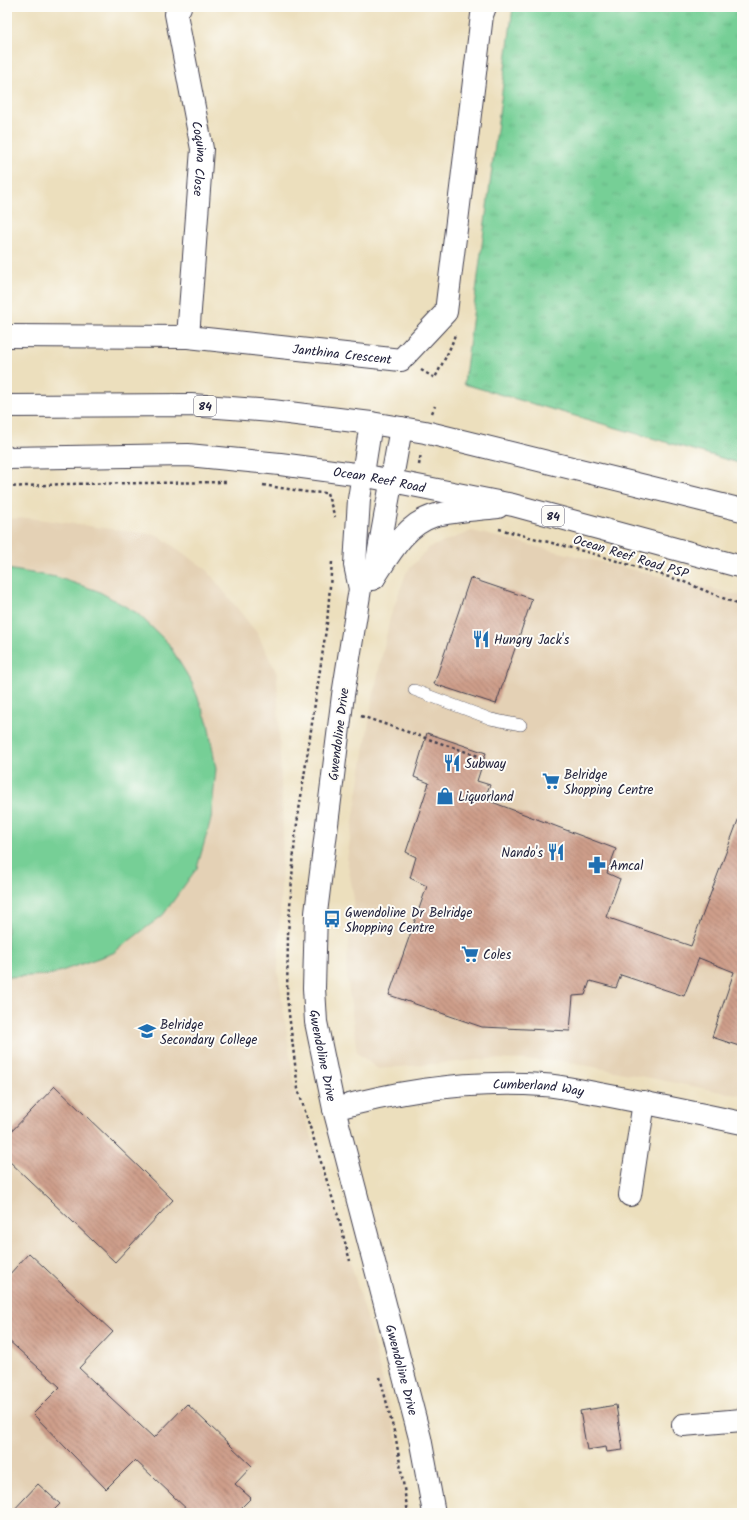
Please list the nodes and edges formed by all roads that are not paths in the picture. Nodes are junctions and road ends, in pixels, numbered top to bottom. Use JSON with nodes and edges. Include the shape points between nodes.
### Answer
{"nodes":[{"id":1,"x":180,"y":7,"type":"edge"},
{"id":2,"x":485,"y":7,"type":"edge"},
{"id":3,"x":7,"y":336,"type":"edge"},
{"id":4,"x":188,"y":337,"type":"junction"},
{"id":5,"x":7,"y":406,"type":"edge"},
{"id":6,"x":371,"y":422,"type":"junction"},
{"id":7,"x":401,"y":428,"type":"junction"},
{"id":8,"x":7,"y":458,"type":"edge"},
{"id":9,"x":362,"y":475,"type":"junction"},
{"id":10,"x":391,"y":480,"type":"junction"},
{"id":11,"x":513,"y":505,"type":"junction"},
{"id":12,"x":742,"y":510,"type":"edge"},
{"id":13,"x":742,"y":567,"type":"edge"},
{"id":14,"x":367,"y":583,"type":"junction"},
{"id":15,"x":414,"y":690,"type":"dead end"},
{"id":16,"x":521,"y":725,"type":"dead end"},
{"id":17,"x":644,"y":1102,"type":"junction"},
{"id":18,"x":334,"y":1109,"type":"junction"},
{"id":19,"x":742,"y":1123,"type":"edge"},
{"id":20,"x":630,"y":1195,"type":"dead end"},
{"id":21,"x":742,"y":1420,"type":"edge"},
{"id":22,"x":683,"y":1425,"type":"dead end"},
{"id":23,"x":434,"y":1513,"type":"edge"}],
"edges":[{"from":1,"to":4,"type":"street","name":"Coquina Close","via":[[176,14],[202,149]]},
{"from":2,"to":4,"type":"street","name":"Janthina Crescent","via":[[446,312],[402,360]]},
{"from":3,"to":4,"type":"street","name":"Janthina Crescent"},
{"from":5,"to":6,"type":"street","number":"84","via":[[191,405]]},
{"from":6,"to":7,"type":"street","number":"84"},
{"from":6,"to":9,"type":"street","name":"Gwendoline Drive"},
{"from":7,"to":10,"type":"street","name":"Gwendoline Drive"},
{"from":7,"to":12,"type":"street","number":"84"},
{"from":8,"to":9,"type":"street","name":"Ocean Reef Road","number":"84","via":[[188,455]]},
{"from":9,"to":10,"type":"street","name":"Ocean Reef Road","number":"84"},
{"from":9,"to":14,"type":"street","name":"Gwendoline Drive","via":[[354,565]]},
{"from":10,"to":11,"type":"street","name":"Ocean Reef Road","number":"84"},
{"from":10,"to":14,"type":"street","name":"Gwendoline Drive"},
{"from":11,"to":13,"type":"street","name":"Ocean Reef Road","number":"84"},
{"from":11,"to":14,"type":"street","via":[[433,516],[416,526],[394,546]]},
{"from":14,"to":18,"type":"street","name":"Gwendoline Drive","via":[[343,695],[316,913],[316,1022]]},
{"from":15,"to":16,"type":"lane","via":[[491,720]]},
{"from":17,"to":18,"type":"street","name":"Cumberland Way","via":[[544,1085],[488,1084],[411,1090]]},
{"from":17,"to":19,"type":"street","name":"Cumberland Way"},
{"from":17,"to":20,"type":"street"},
{"from":18,"to":23,"type":"street","name":"Gwendoline Drive","via":[[420,1438]]},
{"from":21,"to":22,"type":"street"}]}
